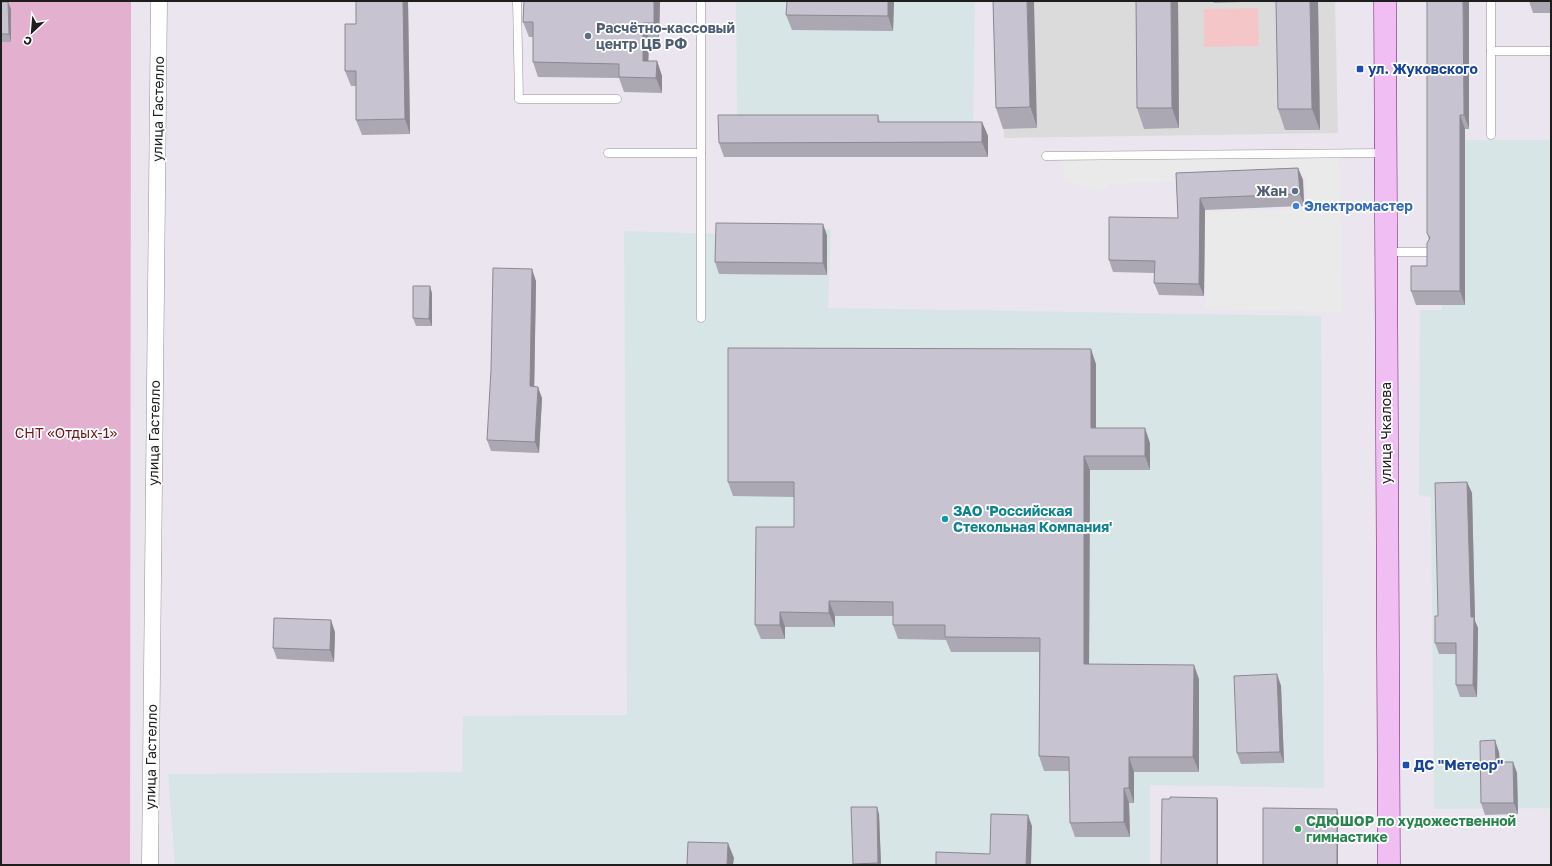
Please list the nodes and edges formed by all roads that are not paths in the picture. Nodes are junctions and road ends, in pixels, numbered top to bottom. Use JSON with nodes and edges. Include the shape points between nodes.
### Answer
{"nodes":[{"id":1,"x":159,"y":1,"type":"edge"},
{"id":2,"x":516,"y":1,"type":"edge"},
{"id":3,"x":702,"y":1,"type":"edge"},
{"id":4,"x":1385,"y":1,"type":"edge"},
{"id":5,"x":1491,"y":1,"type":"edge"},
{"id":6,"x":1551,"y":51,"type":"edge"},
{"id":7,"x":1491,"y":52,"type":"junction"},
{"id":8,"x":617,"y":99,"type":"dead end"},
{"id":9,"x":1491,"y":135,"type":"dead end"},
{"id":10,"x":608,"y":153,"type":"dead end"},
{"id":11,"x":701,"y":153,"type":"junction"},
{"id":12,"x":1385,"y":153,"type":"junction"},
{"id":13,"x":1046,"y":156,"type":"dead end"},
{"id":14,"x":1386,"y":252,"type":"junction"},
{"id":15,"x":1430,"y":252,"type":"edge"},
{"id":16,"x":701,"y":318,"type":"dead end"},
{"id":17,"x":150,"y":865,"type":"edge"},
{"id":18,"x":1389,"y":865,"type":"edge"}],
"edges":[{"from":1,"to":17,"type":"street","name":"улица Гастелло"},
{"from":2,"to":8,"type":"lane","via":[[519,99]]},
{"from":3,"to":11,"type":"lane"},
{"from":4,"to":12,"type":"street","name":"улица Чкалова"},
{"from":5,"to":7,"type":"lane"},
{"from":6,"to":7,"type":"lane"},
{"from":7,"to":9,"type":"lane"},
{"from":10,"to":11,"type":"lane"},
{"from":11,"to":16,"type":"lane"},
{"from":12,"to":13,"type":"lane"},
{"from":12,"to":14,"type":"street","name":"улица Чкалова"},
{"from":14,"to":15,"type":"lane"},
{"from":14,"to":18,"type":"street","name":"улица Чкалова"}]}
